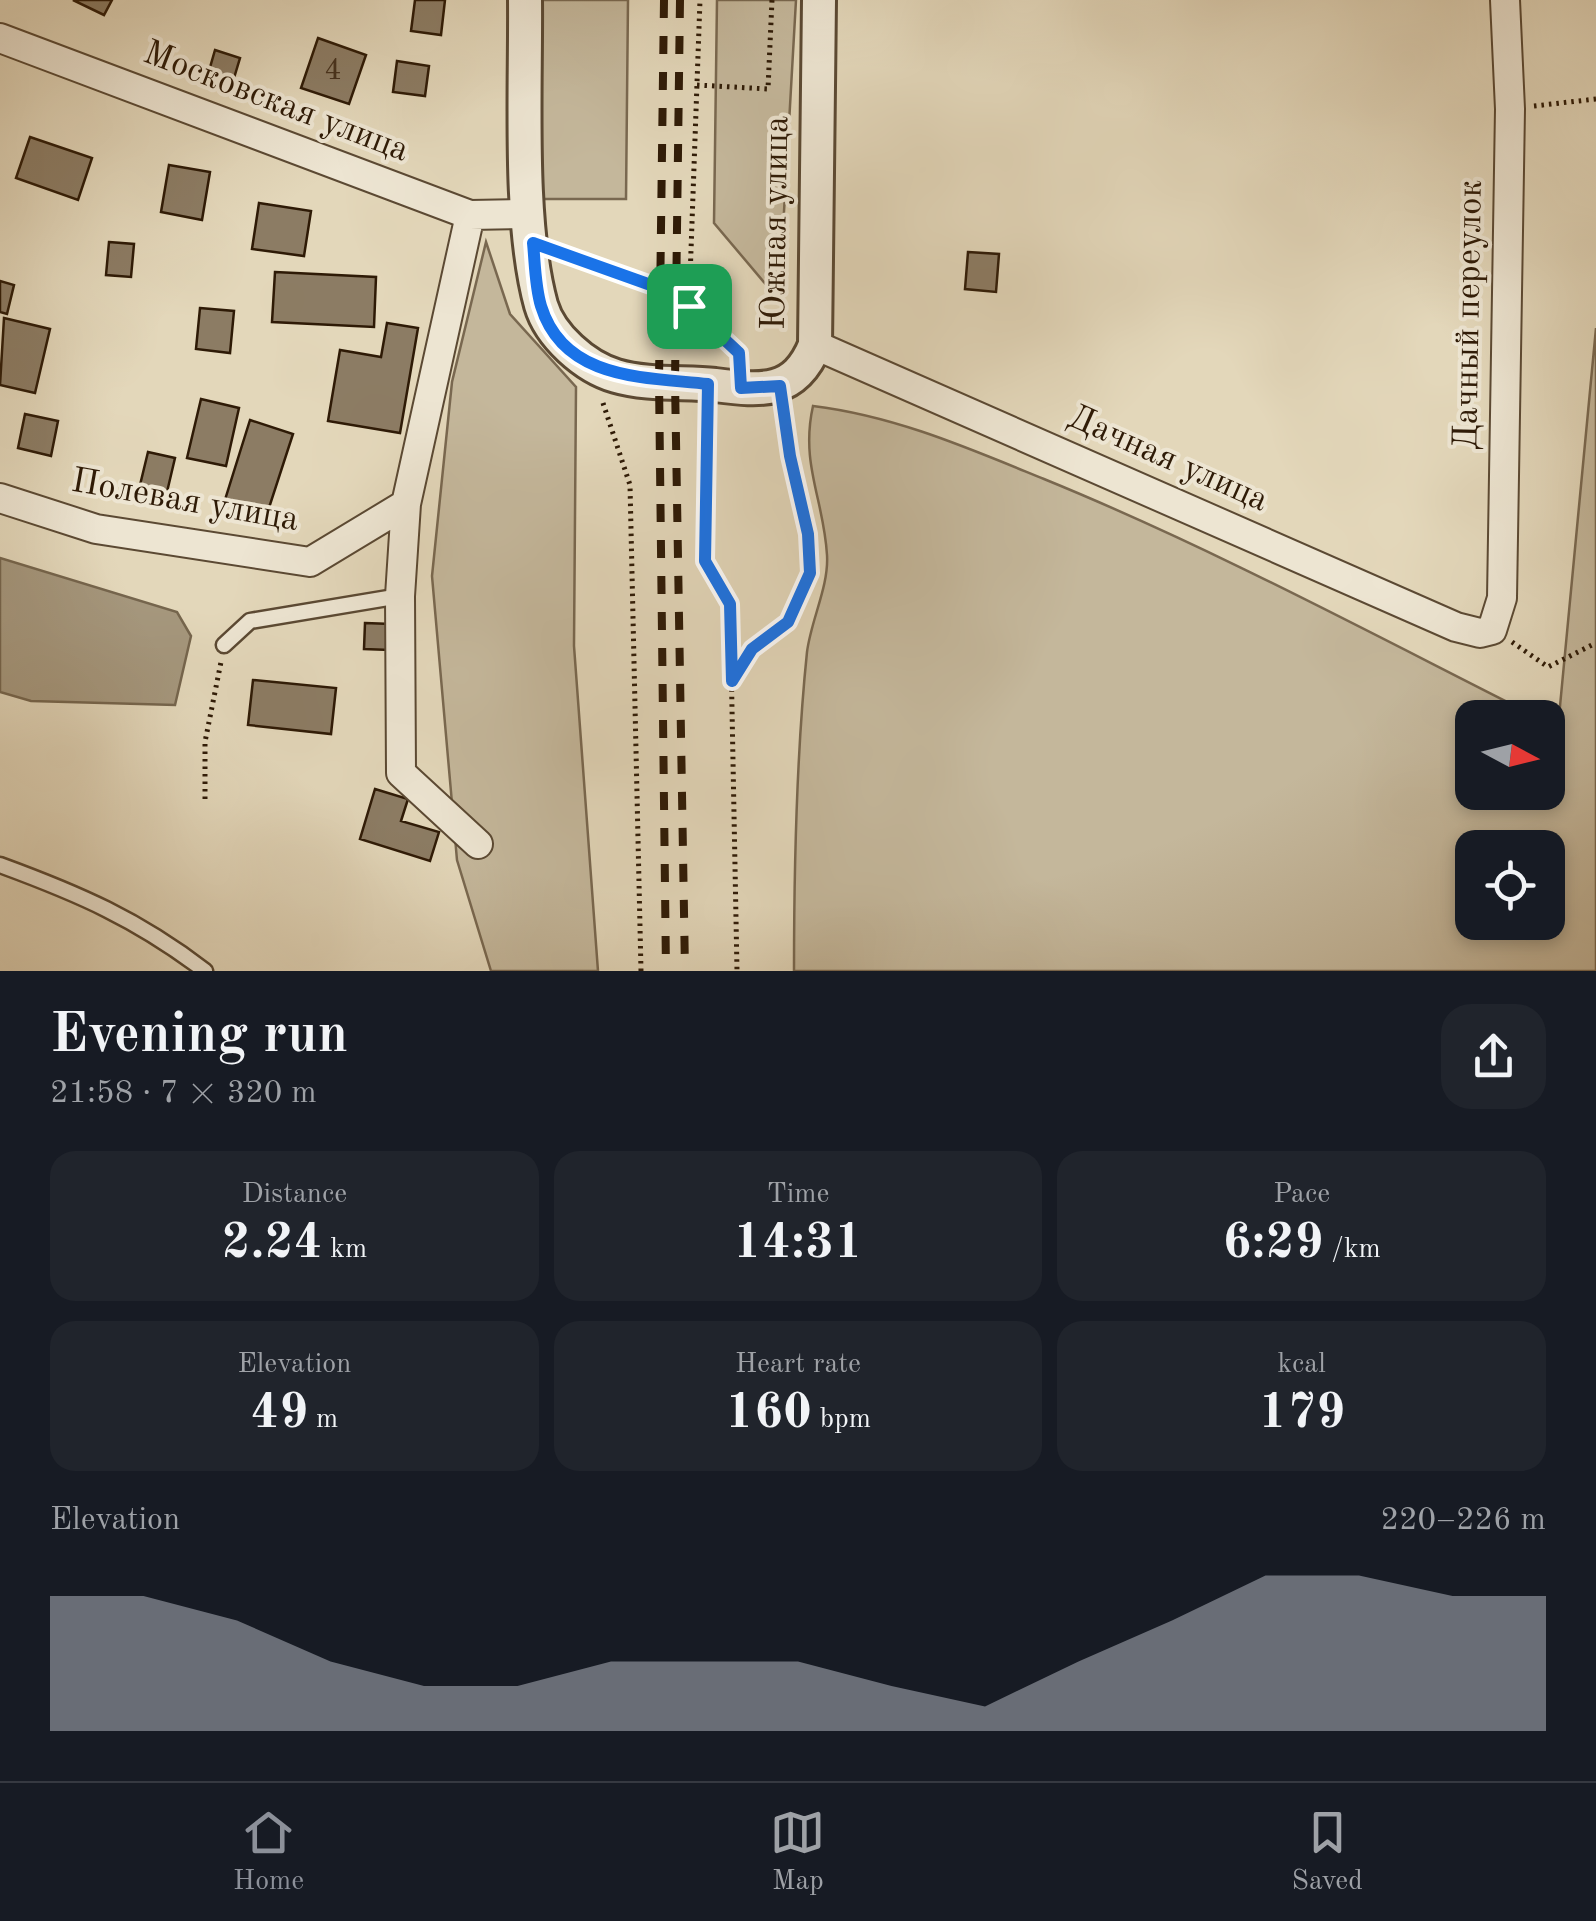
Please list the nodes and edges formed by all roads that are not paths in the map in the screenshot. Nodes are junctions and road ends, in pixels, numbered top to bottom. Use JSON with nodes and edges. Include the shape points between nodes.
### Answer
{"nodes":[{"id":1,"x":524,"y":0,"type":"edge"},
{"id":2,"x":819,"y":0,"type":"edge"},
{"id":3,"x":1505,"y":0,"type":"edge"},
{"id":4,"x":0,"y":38,"type":"edge"},
{"id":5,"x":470,"y":215,"type":"junction"},
{"id":6,"x":531,"y":228,"type":"junction"},
{"id":7,"x":816,"y":345,"type":"junction"},
{"id":8,"x":0,"y":498,"type":"edge"},
{"id":9,"x":406,"y":504,"type":"junction"},
{"id":10,"x":400,"y":596,"type":"junction"},
{"id":11,"x":1492,"y":630,"type":"joint"},
{"id":12,"x":224,"y":645,"type":"road end"},
{"id":13,"x":478,"y":844,"type":"dead end"},
{"id":14,"x":0,"y":866,"type":"edge"},
{"id":15,"x":205,"y":971,"type":"edge"}],
"edges":[{"from":1,"to":6,"type":"street"},
{"from":2,"to":7,"type":"street","name":"Южная улица"},
{"from":3,"to":11,"type":"street","name":"Дачный переулок","via":[[1510,109],[1502,598]]},
{"from":4,"to":5,"type":"street","name":"Московская улица"},
{"from":5,"to":6,"type":"street","name":"Московская улица"},
{"from":5,"to":9,"type":"street"},
{"from":6,"to":7,"type":"street","name":"Южная улица","via":[[541,307],[560,341],[615,376],[780,386],[806,368]]},
{"from":7,"to":11,"type":"street","name":"Дачная улица","via":[[1456,627]]},
{"from":8,"to":9,"type":"street","name":"Полевая улица","via":[[96,529],[310,562]]},
{"from":9,"to":10,"type":"street"},
{"from":10,"to":12,"type":"lane","via":[[250,622]]},
{"from":10,"to":13,"type":"street","via":[[400,773]]},
{"from":14,"to":15,"type":"lane","via":[[92,898]]}]}
